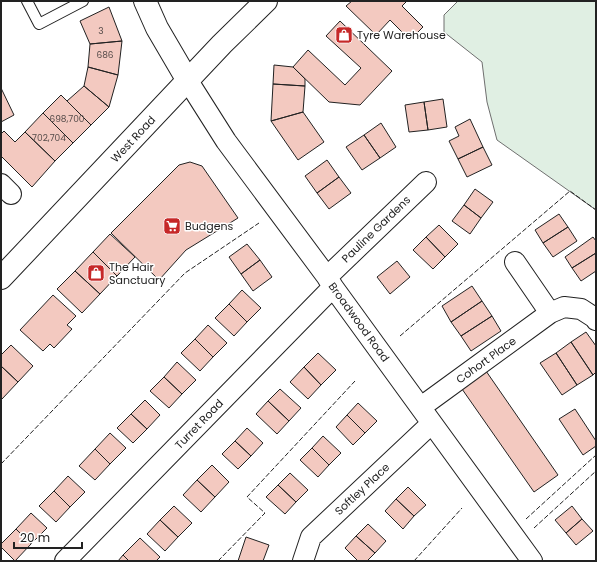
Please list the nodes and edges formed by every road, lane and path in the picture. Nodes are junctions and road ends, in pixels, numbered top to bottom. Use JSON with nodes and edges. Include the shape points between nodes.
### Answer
{"nodes":[{"id":1,"x":27,"y":1,"type":"edge"},
{"id":2,"x":83,"y":1,"type":"edge"},
{"id":3,"x":145,"y":1,"type":"edge"},
{"id":4,"x":266,"y":1,"type":"edge"},
{"id":5,"x":188,"y":82,"type":"junction"},
{"id":6,"x":426,"y":182,"type":"dead end"},
{"id":7,"x":515,"y":262,"type":"dead end"},
{"id":8,"x":1,"y":278,"type":"edge"},
{"id":9,"x":330,"y":282,"type":"junction"},
{"id":10,"x":550,"y":313,"type":"junction"},
{"id":11,"x":596,"y":320,"type":"edge"},
{"id":12,"x":427,"y":415,"type":"junction"},
{"id":13,"x":526,"y":559,"type":"edge"},
{"id":14,"x":64,"y":561,"type":"edge"},
{"id":15,"x":302,"y":561,"type":"edge"}],
"edges":[{"from":1,"to":2,"type":"lane","via":[[39,24]]},
{"from":3,"to":5,"type":"main road","via":[[157,28]]},
{"from":4,"to":5,"type":"main road","name":"West Road"},
{"from":5,"to":8,"type":"main road","name":"West Road"},
{"from":5,"to":9,"type":"street","name":"Broadwood Road","via":[[226,141]]},
{"from":6,"to":9,"type":"street","name":"Pauline Gardens"},
{"from":7,"to":10,"type":"street"},
{"from":9,"to":12,"type":"street","name":"Broadwood Road"},
{"from":9,"to":14,"type":"street","name":"Turret Road"},
{"from":10,"to":11,"type":"street","name":"Cohort Place","via":[[564,307],[581,309]]},
{"from":10,"to":12,"type":"street","name":"Cohort Place"},
{"from":12,"to":13,"type":"street","name":"Broadwood Road"},
{"from":12,"to":15,"type":"street","name":"Softley Place","via":[[311,537]]}]}
